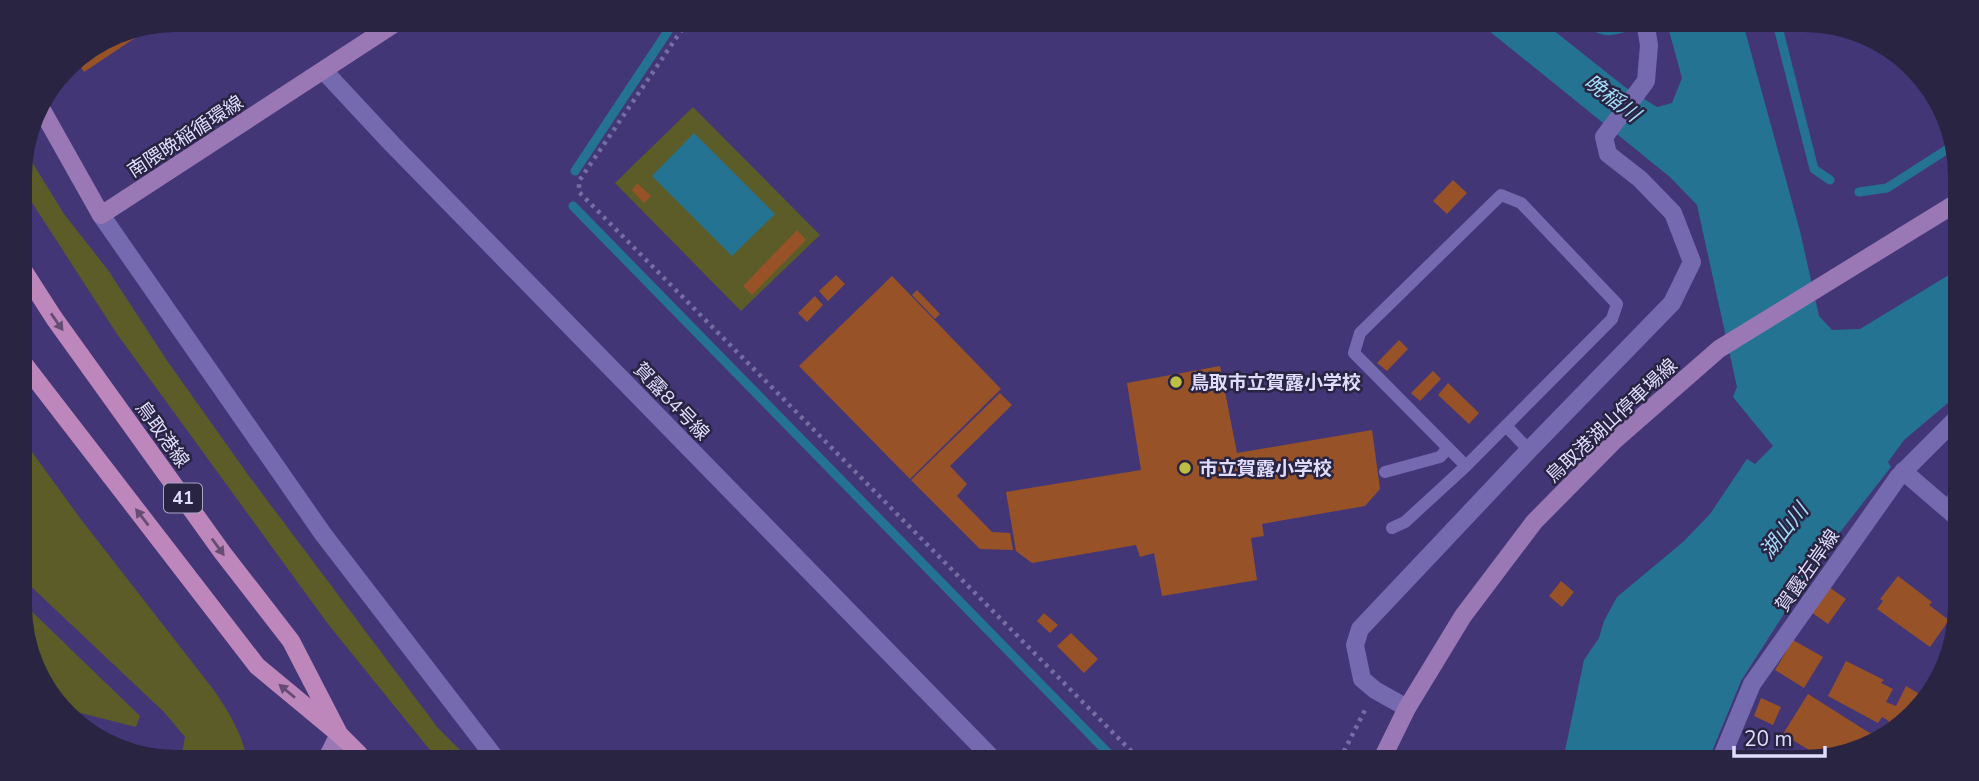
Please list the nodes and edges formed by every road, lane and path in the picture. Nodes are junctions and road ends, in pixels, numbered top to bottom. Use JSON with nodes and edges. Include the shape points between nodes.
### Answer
{"nodes":[{"id":1,"x":382,"y":32,"type":"edge"},
{"id":2,"x":680,"y":32,"type":"edge"},
{"id":3,"x":1647,"y":32,"type":"edge"},
{"id":4,"x":324,"y":71,"type":"junction"},
{"id":5,"x":45,"y":115,"type":"edge"},
{"id":6,"x":1948,"y":208,"type":"edge"},
{"id":7,"x":101,"y":215,"type":"junction"},
{"id":8,"x":32,"y":284,"type":"edge"},
{"id":9,"x":32,"y":374,"type":"edge"},
{"id":10,"x":1506,"y":426,"type":"junction"},
{"id":11,"x":1948,"y":427,"type":"edge"},
{"id":12,"x":1448,"y":448,"type":"junction"},
{"id":13,"x":1529,"y":450,"type":"junction"},
{"id":14,"x":1466,"y":466,"type":"junction"},
{"id":15,"x":1903,"y":471,"type":"junction"},
{"id":16,"x":1385,"y":472,"type":"dead end"},
{"id":17,"x":1948,"y":510,"type":"edge"},
{"id":18,"x":1392,"y":528,"type":"dead end"},
{"id":19,"x":1375,"y":690,"type":"junction"},
{"id":20,"x":1407,"y":708,"type":"junction"},
{"id":21,"x":339,"y":734,"type":"junction"},
{"id":22,"x":1130,"y":749,"type":"edge"},
{"id":23,"x":1345,"y":749,"type":"edge"},
{"id":24,"x":1387,"y":749,"type":"edge"},
{"id":25,"x":1725,"y":749,"type":"edge"},
{"id":26,"x":330,"y":750,"type":"edge"},
{"id":27,"x":337,"y":750,"type":"edge"},
{"id":28,"x":355,"y":750,"type":"edge"},
{"id":29,"x":489,"y":750,"type":"edge"},
{"id":30,"x":983,"y":750,"type":"edge"}],
"edges":[{"from":1,"to":4,"type":"main road","name":"南隈晩稲循環線"},
{"from":2,"to":22,"type":"path","via":[[579,181],[579,192]]},
{"from":3,"to":13,"type":"street","via":[[1646,81],[1604,137],[1608,154],[1673,213],[1692,262],[1672,303]]},
{"from":4,"to":7,"type":"main road","name":"南隈晩稲循環線"},
{"from":4,"to":30,"type":"street","name":"賀露84号線"},
{"from":5,"to":7,"type":"main road"},
{"from":6,"to":20,"type":"main road","name":"鳥取港湖山停車場線","via":[[1719,349],[1615,440],[1534,522],[1463,616]]},
{"from":7,"to":29,"type":"street","via":[[323,534]]},
{"from":8,"to":21,"type":"main road","name":"鳥取港線","number":"41","one_way":true,"via":[[222,552],[291,641]]},
{"from":21,"to":9,"type":"main road","name":"鳥取港線","number":"41","one_way":true,"via":[[257,666]]},
{"from":10,"to":12,"type":"lane","via":[[1612,319],[1617,304],[1521,203],[1500,195],[1360,334],[1354,353]]},
{"from":10,"to":13,"type":"lane"},
{"from":10,"to":14,"type":"lane"},
{"from":11,"to":15,"type":"street","name":"賀露左岸線"},
{"from":12,"to":14,"type":"lane"},
{"from":12,"to":16,"type":"lane","via":[[1440,457]]},
{"from":13,"to":19,"type":"street","via":[[1360,629],[1355,645],[1362,679]]},
{"from":14,"to":18,"type":"lane","via":[[1405,522]]},
{"from":15,"to":17,"type":"street"},
{"from":15,"to":25,"type":"street","name":"賀露左岸線","via":[[1752,684]]},
{"from":19,"to":20,"type":"street"},
{"from":19,"to":23,"type":"path"},
{"from":20,"to":24,"type":"main road","name":"鳥取港湖山停車場線"},
{"from":21,"to":26,"type":"main road"},
{"from":21,"to":27,"type":"main road"},
{"from":21,"to":28,"type":"main road","name":"鳥取港線","number":"41"}]}
